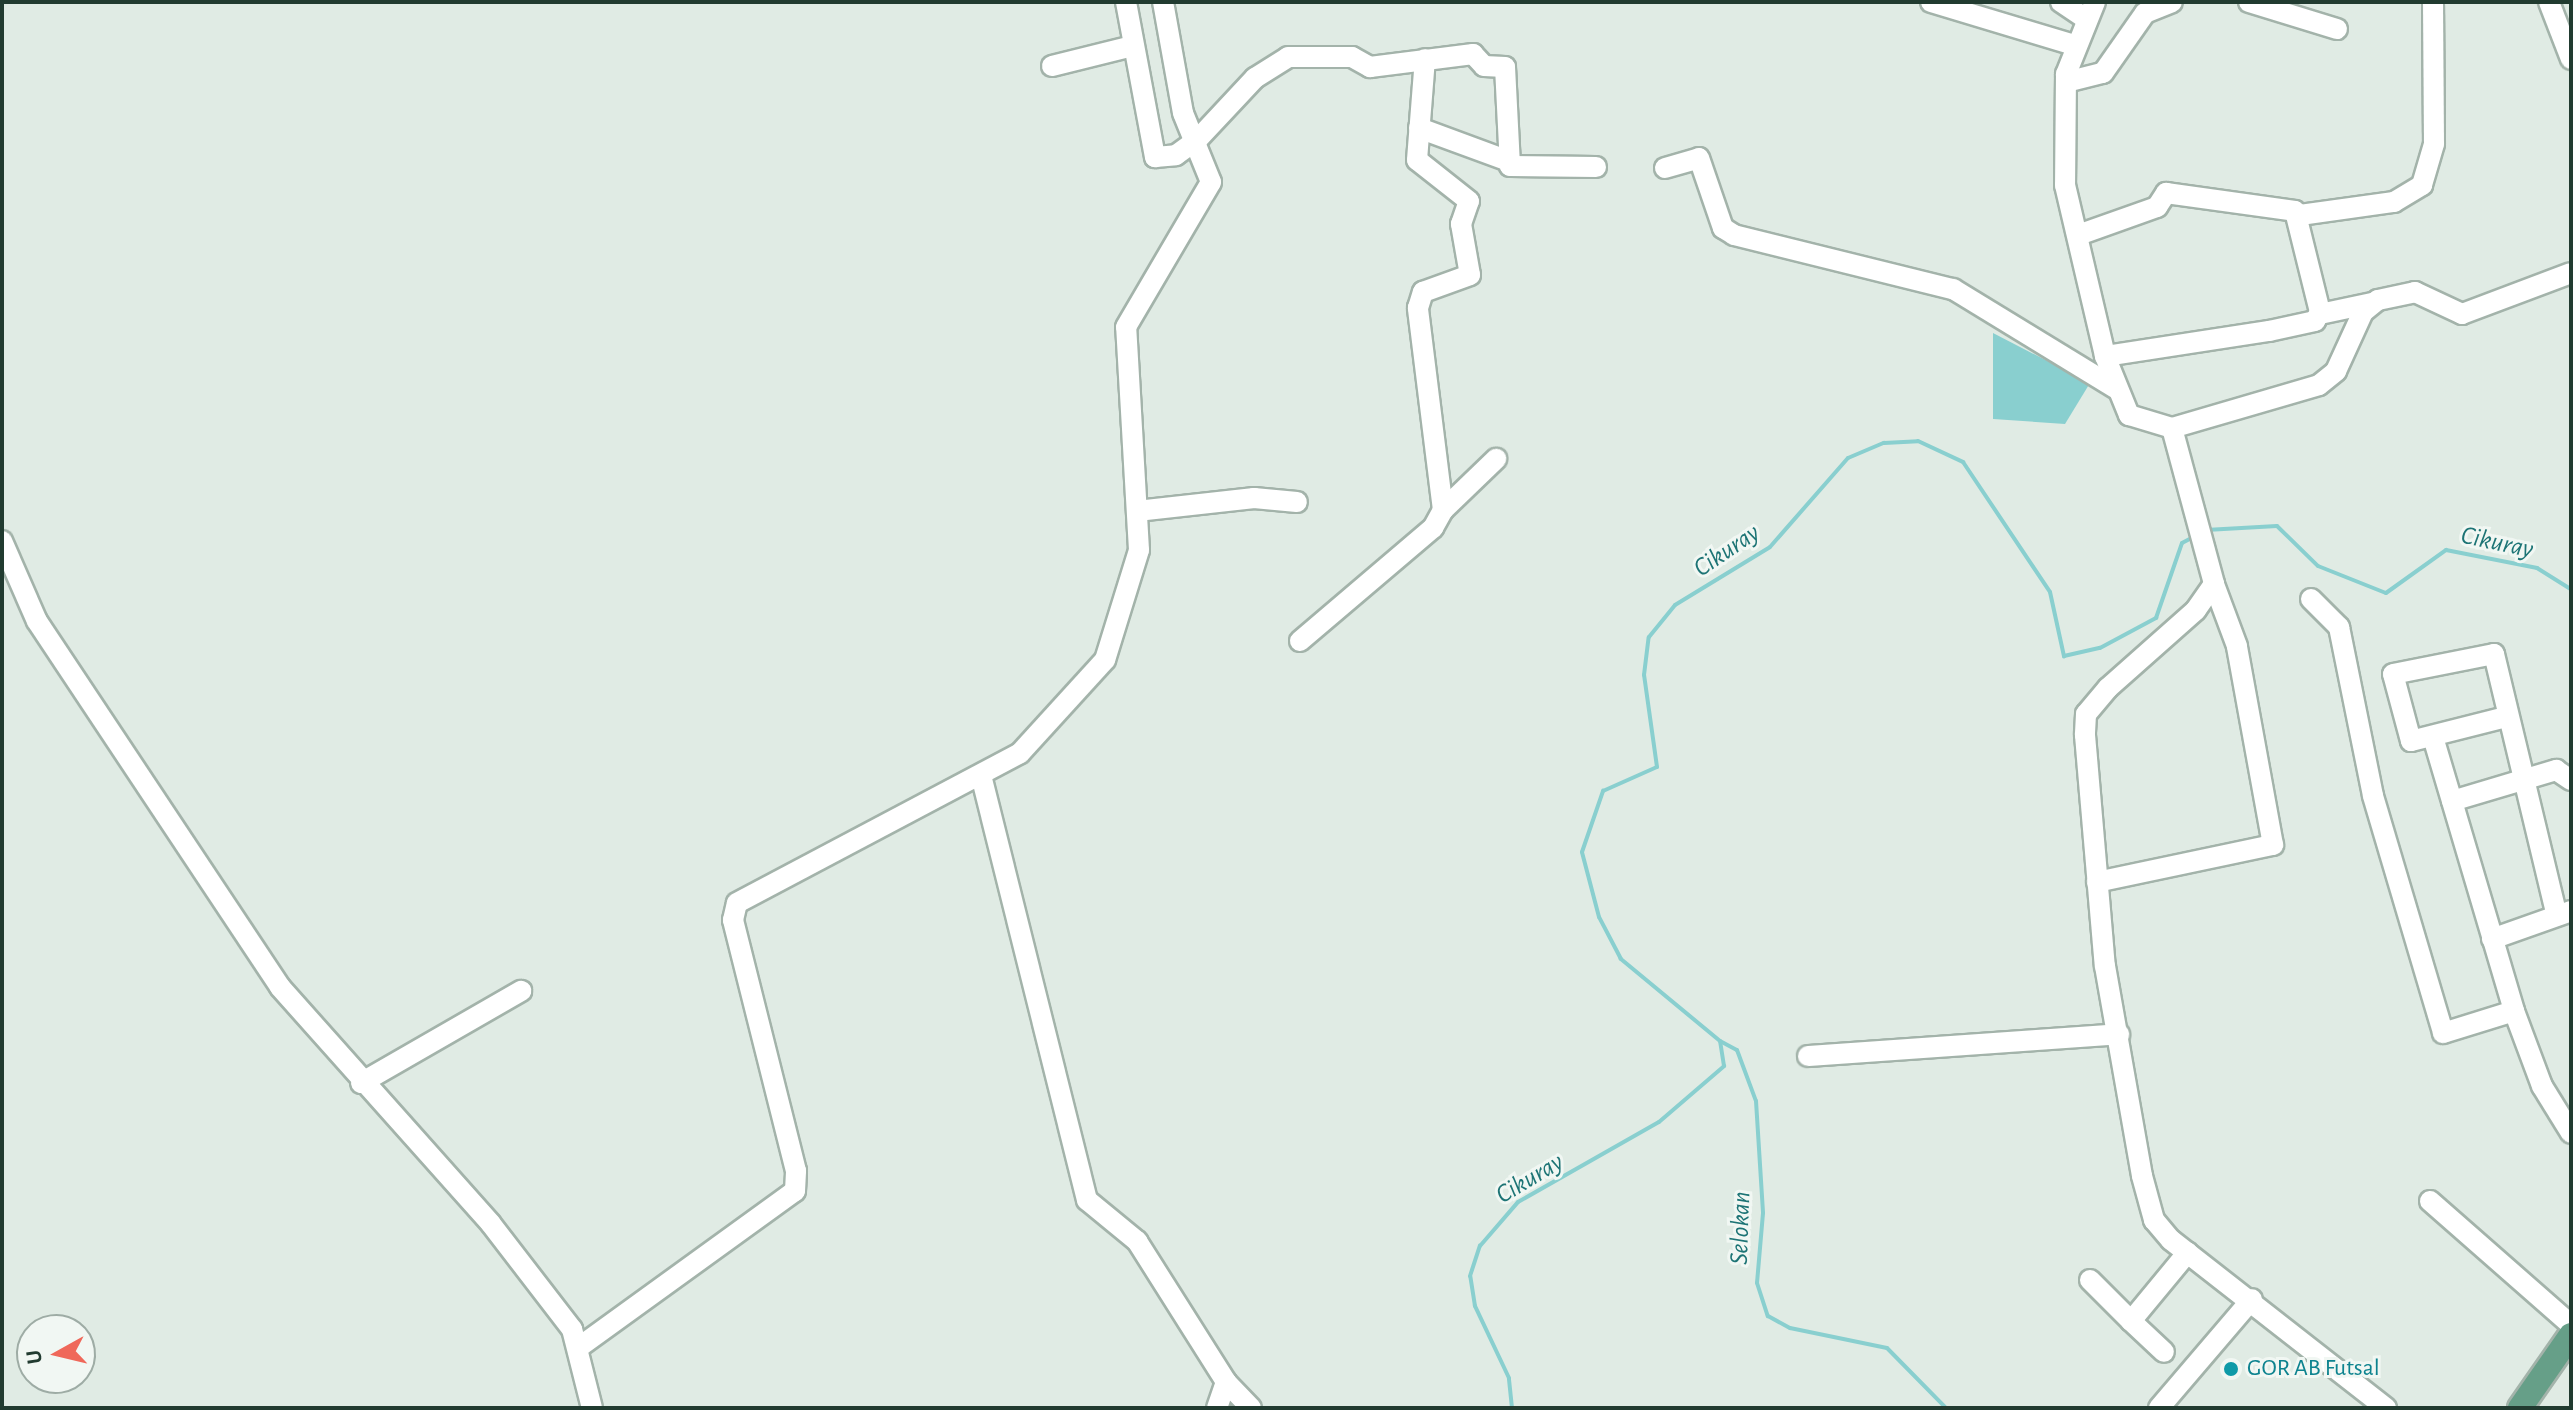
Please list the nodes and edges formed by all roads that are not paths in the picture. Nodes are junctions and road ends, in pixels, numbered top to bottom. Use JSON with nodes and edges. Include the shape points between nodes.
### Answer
{"nodes":[{"id":1,"x":1126,"y":2,"type":"edge"},
{"id":2,"x":1163,"y":2,"type":"edge"},
{"id":3,"x":1931,"y":2,"type":"edge"},
{"id":4,"x":2061,"y":2,"type":"edge"},
{"id":5,"x":2172,"y":2,"type":"edge"},
{"id":6,"x":2249,"y":2,"type":"edge"},
{"id":7,"x":2433,"y":2,"type":"edge"},
{"id":8,"x":2549,"y":2,"type":"edge"},
{"id":9,"x":2090,"y":10,"type":"edge"},
{"id":10,"x":2337,"y":29,"type":"dead end"},
{"id":11,"x":2074,"y":45,"type":"junction"},
{"id":12,"x":1133,"y":46,"type":"junction"},
{"id":13,"x":1425,"y":59,"type":"junction"},
{"id":14,"x":2571,"y":59,"type":"edge"},
{"id":15,"x":1052,"y":66,"type":"dead end"},
{"id":16,"x":2066,"y":82,"type":"junction"},
{"id":17,"x":1419,"y":128,"type":"junction"},
{"id":18,"x":1197,"y":140,"type":"junction"},
{"id":19,"x":1506,"y":160,"type":"junction"},
{"id":20,"x":1596,"y":167,"type":"dead end"},
{"id":21,"x":1665,"y":168,"type":"dead end"},
{"id":22,"x":2300,"y":215,"type":"junction"},
{"id":23,"x":2081,"y":234,"type":"junction"},
{"id":24,"x":2571,"y":273,"type":"edge"},
{"id":25,"x":2372,"y":303,"type":"junction"},
{"id":26,"x":2320,"y":314,"type":"junction"},
{"id":27,"x":2105,"y":356,"type":"junction"},
{"id":28,"x":2115,"y":388,"type":"junction"},
{"id":29,"x":2172,"y":428,"type":"junction"},
{"id":30,"x":1496,"y":459,"type":"dead end"},
{"id":31,"x":1297,"y":502,"type":"dead end"},
{"id":32,"x":1443,"y":510,"type":"junction"},
{"id":33,"x":1137,"y":511,"type":"junction"},
{"id":34,"x":2,"y":541,"type":"edge"},
{"id":35,"x":2214,"y":584,"type":"junction"},
{"id":36,"x":2311,"y":599,"type":"dead end"},
{"id":37,"x":1300,"y":641,"type":"dead end"},
{"id":38,"x":2506,"y":717,"type":"junction"},
{"id":39,"x":2433,"y":737,"type":"junction"},
{"id":40,"x":981,"y":775,"type":"junction"},
{"id":41,"x":2522,"y":780,"type":"junction"},
{"id":42,"x":2571,"y":780,"type":"edge"},
{"id":43,"x":2452,"y":801,"type":"junction"},
{"id":44,"x":2097,"y":882,"type":"junction"},
{"id":45,"x":2564,"y":914,"type":"edge"},
{"id":46,"x":2492,"y":939,"type":"junction"},
{"id":47,"x":521,"y":991,"type":"dead end"},
{"id":48,"x":2514,"y":1011,"type":"junction"},
{"id":49,"x":2119,"y":1034,"type":"junction"},
{"id":50,"x":1808,"y":1056,"type":"dead end"},
{"id":51,"x":361,"y":1083,"type":"junction"},
{"id":52,"x":2569,"y":1125,"type":"edge"},
{"id":53,"x":2430,"y":1201,"type":"dead end"},
{"id":54,"x":2188,"y":1252,"type":"junction"},
{"id":55,"x":2090,"y":1280,"type":"dead end"},
{"id":56,"x":2252,"y":1299,"type":"junction"},
{"id":57,"x":2131,"y":1321,"type":"junction"},
{"id":58,"x":2571,"y":1325,"type":"edge"},
{"id":59,"x":2571,"y":1335,"type":"edge"},
{"id":60,"x":582,"y":1345,"type":"junction"},
{"id":61,"x":2164,"y":1352,"type":"dead end"},
{"id":62,"x":1226,"y":1382,"type":"junction"},
{"id":63,"x":592,"y":1408,"type":"edge"},
{"id":64,"x":1217,"y":1408,"type":"edge"},
{"id":65,"x":1251,"y":1408,"type":"edge"},
{"id":66,"x":2159,"y":1408,"type":"edge"},
{"id":67,"x":2386,"y":1408,"type":"edge"},
{"id":68,"x":2520,"y":1408,"type":"edge"}],
"edges":[{"from":1,"to":12,"type":"street"},
{"from":2,"to":18,"type":"street","via":[[1183,113]]},
{"from":3,"to":11,"type":"street"},
{"from":4,"to":9,"type":"street"},
{"from":5,"to":16,"type":"street","via":[[2145,13],[2103,73]]},
{"from":6,"to":10,"type":"street"},
{"from":7,"to":22,"type":"street","via":[[2434,144],[2422,185],[2394,202]]},
{"from":8,"to":14,"type":"street"},
{"from":9,"to":11,"type":"street"},
{"from":11,"to":16,"type":"street"},
{"from":12,"to":15,"type":"street"},
{"from":12,"to":18,"type":"street","via":[[1149,151],[1176,155]]},
{"from":13,"to":17,"type":"street"},
{"from":13,"to":18,"type":"street","via":[[1367,67],[1352,57],[1288,57],[1255,78]]},
{"from":13,"to":19,"type":"street","via":[[1475,54],[1484,66],[1505,67]]},
{"from":16,"to":23,"type":"street","via":[[2065,185]]},
{"from":17,"to":19,"type":"street"},
{"from":17,"to":32,"type":"street","via":[[1424,172],[1464,190],[1469,201],[1461,224],[1470,275],[1423,292],[1418,308]]},
{"from":18,"to":33,"type":"street","via":[[1209,193],[1126,327]]},
{"from":19,"to":20,"type":"street","via":[[1510,166]]},
{"from":21,"to":28,"type":"street","via":[[1699,158],[1723,228],[1734,235],[1953,289]]},
{"from":22,"to":23,"type":"street","via":[[2166,193],[2157,207]]},
{"from":22,"to":26,"type":"street"},
{"from":23,"to":27,"type":"street"},
{"from":24,"to":25,"type":"street","via":[[2462,314],[2415,292]]},
{"from":25,"to":26,"type":"street"},
{"from":25,"to":29,"type":"street","via":[[2326,382]]},
{"from":26,"to":27,"type":"street","via":[[2264,332]]},
{"from":27,"to":28,"type":"street"},
{"from":28,"to":29,"type":"street","via":[[2129,415]]},
{"from":29,"to":35,"type":"street"},
{"from":30,"to":32,"type":"street"},
{"from":31,"to":33,"type":"street","via":[[1254,498]]},
{"from":32,"to":37,"type":"street","via":[[1433,528]]},
{"from":33,"to":40,"type":"street","via":[[1138,561],[1100,669],[1030,747]]},
{"from":34,"to":51,"type":"street","via":[[37,621],[280,987]]},
{"from":35,"to":44,"type":"street","via":[[2196,610],[2086,714]]},
{"from":35,"to":44,"type":"street","via":[[2237,646],[2273,845]]},
{"from":36,"to":48,"type":"street","via":[[2339,627],[2373,796],[2443,1033]]},
{"from":38,"to":39,"type":"street"},
{"from":38,"to":39,"type":"street","via":[[2490,651],[2400,668],[2393,679],[2405,735],[2415,742]]},
{"from":38,"to":41,"type":"street"},
{"from":39,"to":43,"type":"street"},
{"from":40,"to":60,"type":"street","via":[[737,903],[733,920],[796,1171],[795,1191]]},
{"from":40,"to":62,"type":"street","via":[[1087,1200],[1132,1235]]},
{"from":41,"to":42,"type":"street","via":[[2556,770]]},
{"from":41,"to":43,"type":"street"},
{"from":41,"to":45,"type":"street"},
{"from":43,"to":46,"type":"street"},
{"from":44,"to":49,"type":"street"},
{"from":45,"to":46,"type":"street"},
{"from":46,"to":48,"type":"street"},
{"from":47,"to":51,"type":"street"},
{"from":48,"to":52,"type":"street"},
{"from":49,"to":50,"type":"street"},
{"from":49,"to":54,"type":"street","via":[[2154,1220]]},
{"from":51,"to":60,"type":"street","via":[[491,1224]]},
{"from":53,"to":58,"type":"street"},
{"from":54,"to":56,"type":"street"},
{"from":54,"to":57,"type":"street"},
{"from":55,"to":57,"type":"street"},
{"from":56,"to":66,"type":"street"},
{"from":56,"to":67,"type":"street"},
{"from":57,"to":61,"type":"street"},
{"from":59,"to":68,"type":"main road"},
{"from":60,"to":63,"type":"street"},
{"from":62,"to":64,"type":"street"},
{"from":62,"to":65,"type":"street"}]}
